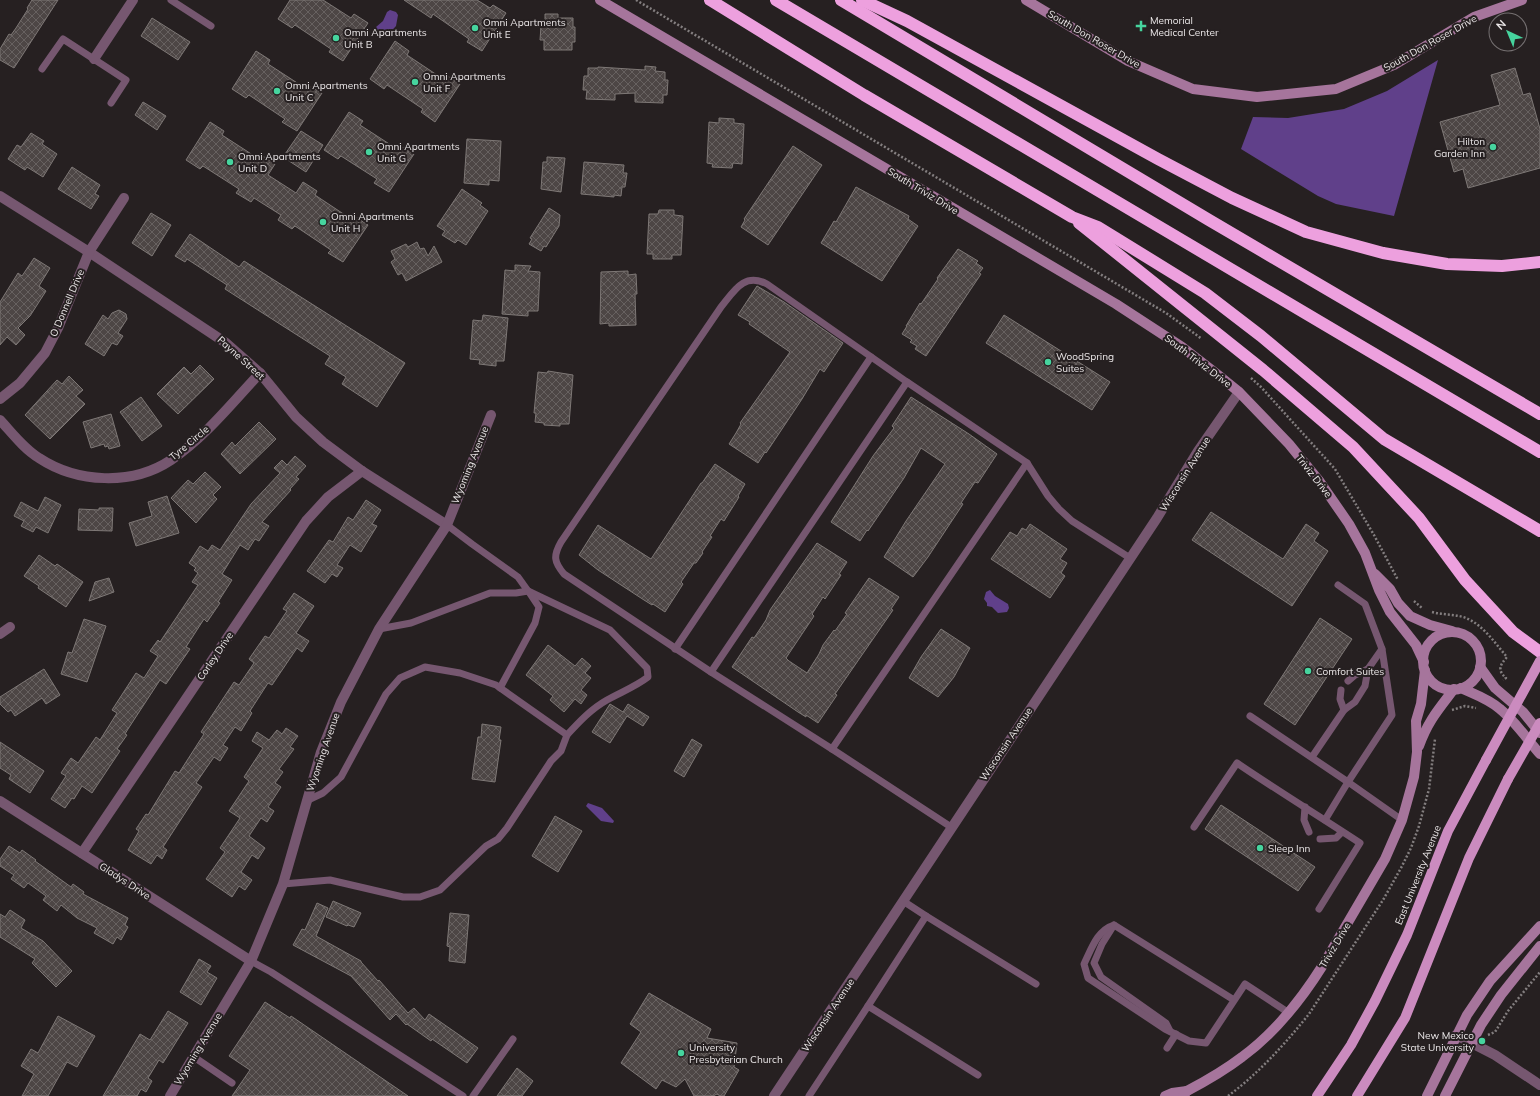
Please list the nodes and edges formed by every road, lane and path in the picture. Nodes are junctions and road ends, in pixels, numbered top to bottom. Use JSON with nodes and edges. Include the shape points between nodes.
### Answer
{"nodes":[{"id":1,"x":133,"y":0,"type":"edge"},
{"id":2,"x":171,"y":0,"type":"edge"},
{"id":3,"x":600,"y":0,"type":"edge"},
{"id":4,"x":710,"y":0,"type":"edge"},
{"id":5,"x":776,"y":0,"type":"edge"},
{"id":6,"x":841,"y":0,"type":"edge"},
{"id":7,"x":862,"y":0,"type":"edge"},
{"id":8,"x":1026,"y":0,"type":"edge"},
{"id":9,"x":1522,"y":0,"type":"edge"},
{"id":10,"x":211,"y":26,"type":"dead end"},
{"id":11,"x":94,"y":59,"type":"junction"},
{"id":12,"x":42,"y":69,"type":"dead end"},
{"id":13,"x":111,"y":103,"type":"dead end"},
{"id":14,"x":0,"y":196,"type":"edge"},
{"id":15,"x":124,"y":198,"type":"dead end"},
{"id":16,"x":1072,"y":217,"type":"junction"},
{"id":17,"x":89,"y":252,"type":"junction"},
{"id":18,"x":1540,"y":262,"type":"edge"},
{"id":19,"x":872,"y":357,"type":"junction"},
{"id":20,"x":260,"y":374,"type":"junction"},
{"id":21,"x":907,"y":382,"type":"junction"},
{"id":22,"x":1239,"y":392,"type":"junction"},
{"id":23,"x":0,"y":399,"type":"edge"},
{"id":24,"x":1540,"y":414,"type":"edge"},
{"id":25,"x":491,"y":415,"type":"dead end"},
{"id":26,"x":0,"y":420,"type":"edge"},
{"id":27,"x":1540,"y":452,"type":"edge"},
{"id":28,"x":1027,"y":463,"type":"junction"},
{"id":29,"x":362,"y":472,"type":"junction"},
{"id":30,"x":447,"y":525,"type":"junction"},
{"id":31,"x":1540,"y":531,"type":"edge"},
{"id":32,"x":1130,"y":558,"type":"junction"},
{"id":33,"x":1373,"y":571,"type":"junction"},
{"id":34,"x":1338,"y":585,"type":"dead end"},
{"id":35,"x":528,"y":591,"type":"junction"},
{"id":36,"x":10,"y":627,"type":"dead end"},
{"id":37,"x":379,"y":629,"type":"junction"},
{"id":38,"x":1458,"y":633,"type":"junction"},
{"id":39,"x":0,"y":634,"type":"edge"},
{"id":40,"x":675,"y":649,"type":"junction"},
{"id":41,"x":1382,"y":649,"type":"junction"},
{"id":42,"x":1540,"y":652,"type":"edge"},
{"id":43,"x":1507,"y":657,"type":"dead end"},
{"id":44,"x":1540,"y":661,"type":"edge"},
{"id":45,"x":1424,"y":666,"type":"junction"},
{"id":46,"x":1480,"y":667,"type":"junction"},
{"id":47,"x":1368,"y":669,"type":"junction"},
{"id":48,"x":711,"y":672,"type":"junction"},
{"id":49,"x":1348,"y":680,"type":"dead end"},
{"id":50,"x":1503,"y":681,"type":"dead end"},
{"id":51,"x":500,"y":688,"type":"junction"},
{"id":52,"x":1457,"y":689,"type":"junction"},
{"id":53,"x":1341,"y":690,"type":"dead end"},
{"id":54,"x":1344,"y":710,"type":"junction"},
{"id":55,"x":1250,"y":716,"type":"dead end"},
{"id":56,"x":1540,"y":723,"type":"edge"},
{"id":57,"x":1540,"y":732,"type":"edge"},
{"id":58,"x":567,"y":735,"type":"junction"},
{"id":59,"x":832,"y":749,"type":"junction"},
{"id":60,"x":1417,"y":752,"type":"junction"},
{"id":61,"x":1540,"y":754,"type":"edge"},
{"id":62,"x":1312,"y":757,"type":"junction"},
{"id":63,"x":1348,"y":782,"type":"junction"},
{"id":64,"x":0,"y":801,"type":"edge"},
{"id":65,"x":306,"y":801,"type":"junction"},
{"id":66,"x":1305,"y":807,"type":"junction"},
{"id":67,"x":1325,"y":820,"type":"junction"},
{"id":68,"x":1402,"y":820,"type":"junction"},
{"id":69,"x":951,"y":827,"type":"junction"},
{"id":70,"x":1194,"y":827,"type":"dead end"},
{"id":71,"x":1309,"y":832,"type":"dead end"},
{"id":72,"x":1342,"y":832,"type":"junction"},
{"id":73,"x":1320,"y":839,"type":"dead end"},
{"id":74,"x":82,"y":853,"type":"junction"},
{"id":75,"x":283,"y":884,"type":"junction"},
{"id":76,"x":903,"y":901,"type":"junction"},
{"id":77,"x":1319,"y":909,"type":"dead end"},
{"id":78,"x":926,"y":916,"type":"junction"},
{"id":79,"x":1114,"y":925,"type":"junction"},
{"id":80,"x":1540,"y":926,"type":"edge"},
{"id":81,"x":1539,"y":948,"type":"edge"},
{"id":82,"x":251,"y":962,"type":"junction"},
{"id":83,"x":1540,"y":972,"type":"edge"},
{"id":84,"x":1036,"y":984,"type":"dead end"},
{"id":85,"x":1234,"y":1000,"type":"junction"},
{"id":86,"x":868,"y":1006,"type":"junction"},
{"id":87,"x":1289,"y":1013,"type":"junction"},
{"id":88,"x":1495,"y":1032,"type":"dead end"},
{"id":89,"x":1173,"y":1033,"type":"junction"},
{"id":90,"x":1456,"y":1035,"type":"junction"},
{"id":91,"x":513,"y":1039,"type":"dead end"},
{"id":92,"x":1472,"y":1043,"type":"junction"},
{"id":93,"x":1168,"y":1048,"type":"dead end"},
{"id":94,"x":194,"y":1057,"type":"junction"},
{"id":95,"x":978,"y":1075,"type":"dead end"},
{"id":96,"x":232,"y":1083,"type":"dead end"},
{"id":97,"x":1540,"y":1086,"type":"edge"},
{"id":98,"x":1185,"y":1094,"type":"edge"},
{"id":99,"x":172,"y":1095,"type":"edge"},
{"id":100,"x":463,"y":1096,"type":"edge"},
{"id":101,"x":473,"y":1096,"type":"edge"},
{"id":102,"x":774,"y":1096,"type":"edge"},
{"id":103,"x":809,"y":1096,"type":"edge"},
{"id":104,"x":1165,"y":1096,"type":"edge"},
{"id":105,"x":1317,"y":1096,"type":"edge"},
{"id":106,"x":1357,"y":1096,"type":"edge"},
{"id":107,"x":1427,"y":1096,"type":"edge"},
{"id":108,"x":1445,"y":1096,"type":"edge"}],
"edges":[{"from":1,"to":11,"type":"street"},
{"from":2,"to":10,"type":"lane"},
{"from":3,"to":22,"type":"street","name":"South Triviz Drive","via":[[1116,304],[1182,347]]},
{"from":4,"to":16,"type":"highway","via":[[864,95]]},
{"from":5,"to":27,"type":"highway"},
{"from":6,"to":24,"type":"highway"},
{"from":7,"to":18,"type":"highway","via":[[907,21],[1219,190],[1306,232],[1383,253],[1447,264],[1502,266]]},
{"from":8,"to":9,"type":"street","name":"South Don Roser Drive","via":[[1128,61],[1193,89],[1257,97],[1336,89],[1394,65],[1474,17]]},
{"from":11,"to":12,"type":"lane","via":[[63,39]]},
{"from":11,"to":13,"type":"lane","via":[[126,80]]},
{"from":14,"to":17,"type":"street","name":"Payne Street"},
{"from":15,"to":17,"type":"street","name":"O Donnell Drive"},
{"from":16,"to":31,"type":"highway","via":[[1098,227],[1205,293],[1261,336],[1384,439]]},
{"from":16,"to":42,"type":"highway","via":[[1263,370],[1353,447],[1419,518],[1465,580],[1513,632]]},
{"from":17,"to":20,"type":"street","name":"Payne Street","via":[[226,343]]},
{"from":17,"to":23,"type":"street","name":"O Donnell Drive","via":[[58,328],[45,352],[20,383]]},
{"from":19,"to":21,"type":"lane"},
{"from":19,"to":40,"type":"lane"},
{"from":19,"to":40,"type":"lane","via":[[767,284],[758,280],[743,283],[721,307],[557,549],[555,556],[564,574]]},
{"from":20,"to":26,"type":"street","name":"Tyre Circle","via":[[198,438],[170,460],[143,473],[116,479],[86,477],[60,470],[37,458]]},
{"from":20,"to":29,"type":"street","name":"Payne Street","via":[[296,417]]},
{"from":21,"to":28,"type":"lane"},
{"from":21,"to":48,"type":"lane"},
{"from":22,"to":32,"type":"street","name":"Wisconsin Avenue"},
{"from":22,"to":33,"type":"street","name":"Triviz Drive","via":[[1284,439],[1320,482],[1349,524]]},
{"from":25,"to":30,"type":"street","name":"Wyoming Avenue"},
{"from":28,"to":32,"type":"lane","via":[[1048,496],[1072,521]]},
{"from":28,"to":59,"type":"lane"},
{"from":29,"to":30,"type":"street","name":"Payne Street"},
{"from":29,"to":74,"type":"street","name":"Corley Drive","via":[[328,497],[306,521]]},
{"from":30,"to":35,"type":"lane","via":[[518,577]]},
{"from":30,"to":37,"type":"street","name":"Wyoming Avenue"},
{"from":32,"to":69,"type":"street","name":"Wisconsin Avenue"},
{"from":33,"to":38,"type":"street","name":"Triviz Drive","via":[[1410,616]]},
{"from":33,"to":45,"type":"street","name":"Triviz Drive","via":[[1379,590],[1416,645]]},
{"from":34,"to":41,"type":"lane","via":[[1365,604]]},
{"from":35,"to":37,"type":"lane","via":[[490,594],[411,623]]},
{"from":35,"to":51,"type":"lane","via":[[539,607],[535,623]]},
{"from":35,"to":58,"type":"lane","via":[[610,630],[647,668],[648,677],[606,700]]},
{"from":36,"to":39,"type":"street"},
{"from":37,"to":65,"type":"street","name":"Wyoming Avenue","via":[[341,702],[321,752]]},
{"from":38,"to":45,"type":"street","via":[[1443,634],[1431,642],[1423,655]]},
{"from":38,"to":46,"type":"street","via":[[1472,639],[1476,645],[1480,652]]},
{"from":40,"to":48,"type":"lane"},
{"from":41,"to":47,"type":"lane"},
{"from":41,"to":63,"type":"lane","via":[[1392,714]]},
{"from":43,"to":50,"type":"path","via":[[1500,669],[1506,678]]},
{"from":44,"to":105,"type":"main road","name":"East University Avenue","bridge":true,"via":[[1448,831],[1407,935],[1375,1001],[1351,1045]]},
{"from":45,"to":52,"type":"street","via":[[1428,676],[1439,686]]},
{"from":45,"to":60,"type":"street","name":"Triviz Drive","via":[[1421,704],[1416,721]]},
{"from":46,"to":52,"type":"street","via":[[1474,680]]},
{"from":46,"to":57,"type":"street","via":[[1495,688],[1523,712]]},
{"from":47,"to":49,"type":"lane"},
{"from":47,"to":54,"type":"lane","via":[[1365,686],[1355,702]]},
{"from":48,"to":59,"type":"lane"},
{"from":51,"to":58,"type":"lane"},
{"from":51,"to":65,"type":"lane","via":[[460,673],[425,667],[400,678],[386,694],[341,777],[322,793]]},
{"from":52,"to":60,"type":"street","name":"Triviz Drive","via":[[1433,715]]},
{"from":52,"to":61,"type":"street","via":[[1487,700],[1500,708]]},
{"from":53,"to":54,"type":"lane","via":[[1340,699]]},
{"from":54,"to":62,"type":"lane"},
{"from":55,"to":62,"type":"lane"},
{"from":56,"to":106,"type":"main road","bridge":true,"via":[[1508,779],[1469,858],[1405,1018]]},
{"from":58,"to":75,"type":"lane","via":[[561,751],[551,761],[498,839],[486,846],[440,890],[420,897],[403,897],[330,880]]},
{"from":59,"to":69,"type":"lane"},
{"from":60,"to":68,"type":"street","name":"Triviz Drive"},
{"from":62,"to":63,"type":"lane"},
{"from":63,"to":67,"type":"lane"},
{"from":63,"to":68,"type":"lane"},
{"from":64,"to":74,"type":"street","name":"Gladys Drive"},
{"from":65,"to":75,"type":"street","name":"Wyoming Avenue"},
{"from":66,"to":67,"type":"lane"},
{"from":66,"to":70,"type":"lane","via":[[1237,763]]},
{"from":66,"to":71,"type":"lane","via":[[1304,820]]},
{"from":67,"to":72,"type":"lane"},
{"from":68,"to":87,"type":"street","name":"Triviz Drive","via":[[1385,859],[1357,909],[1313,982]]},
{"from":69,"to":76,"type":"street","name":"Wisconsin Avenue"},
{"from":72,"to":73,"type":"lane","via":[[1336,838]]},
{"from":72,"to":77,"type":"lane","via":[[1360,843]]},
{"from":74,"to":82,"type":"street","name":"Gladys Drive"},
{"from":75,"to":82,"type":"street","name":"Wyoming Avenue"},
{"from":76,"to":78,"type":"lane"},
{"from":76,"to":102,"type":"street","name":"Wisconsin Avenue"},
{"from":78,"to":84,"type":"lane"},
{"from":78,"to":86,"type":"lane"},
{"from":79,"to":85,"type":"lane"},
{"from":79,"to":89,"type":"lane","via":[[1094,963],[1102,977],[1166,1023]]},
{"from":79,"to":89,"type":"lane","via":[[1107,927],[1097,937],[1084,964],[1088,978]]},
{"from":80,"to":90,"type":"street","via":[[1490,981]]},
{"from":81,"to":92,"type":"street","via":[[1501,995]]},
{"from":82,"to":94,"type":"street","name":"Wyoming Avenue"},
{"from":82,"to":100,"type":"lane","via":[[271,972]]},
{"from":83,"to":88,"type":"path"},
{"from":85,"to":87,"type":"lane","via":[[1245,984]]},
{"from":85,"to":89,"type":"lane","via":[[1206,1043],[1189,1041]]},
{"from":86,"to":95,"type":"lane"},
{"from":86,"to":103,"type":"lane"},
{"from":87,"to":98,"type":"street","name":"Triviz Drive","via":[[1244,1056]]},
{"from":89,"to":93,"type":"lane"},
{"from":90,"to":92,"type":"street"},
{"from":90,"to":107,"type":"street"},
{"from":91,"to":101,"type":"lane"},
{"from":92,"to":97,"type":"street","via":[[1495,1055]]},
{"from":92,"to":108,"type":"street"},
{"from":94,"to":96,"type":"lane"},
{"from":94,"to":99,"type":"street","name":"Wyoming Avenue"},
{"from":98,"to":104,"type":"street","name":"Triviz Drive","via":[[1172,1093]]}]}
